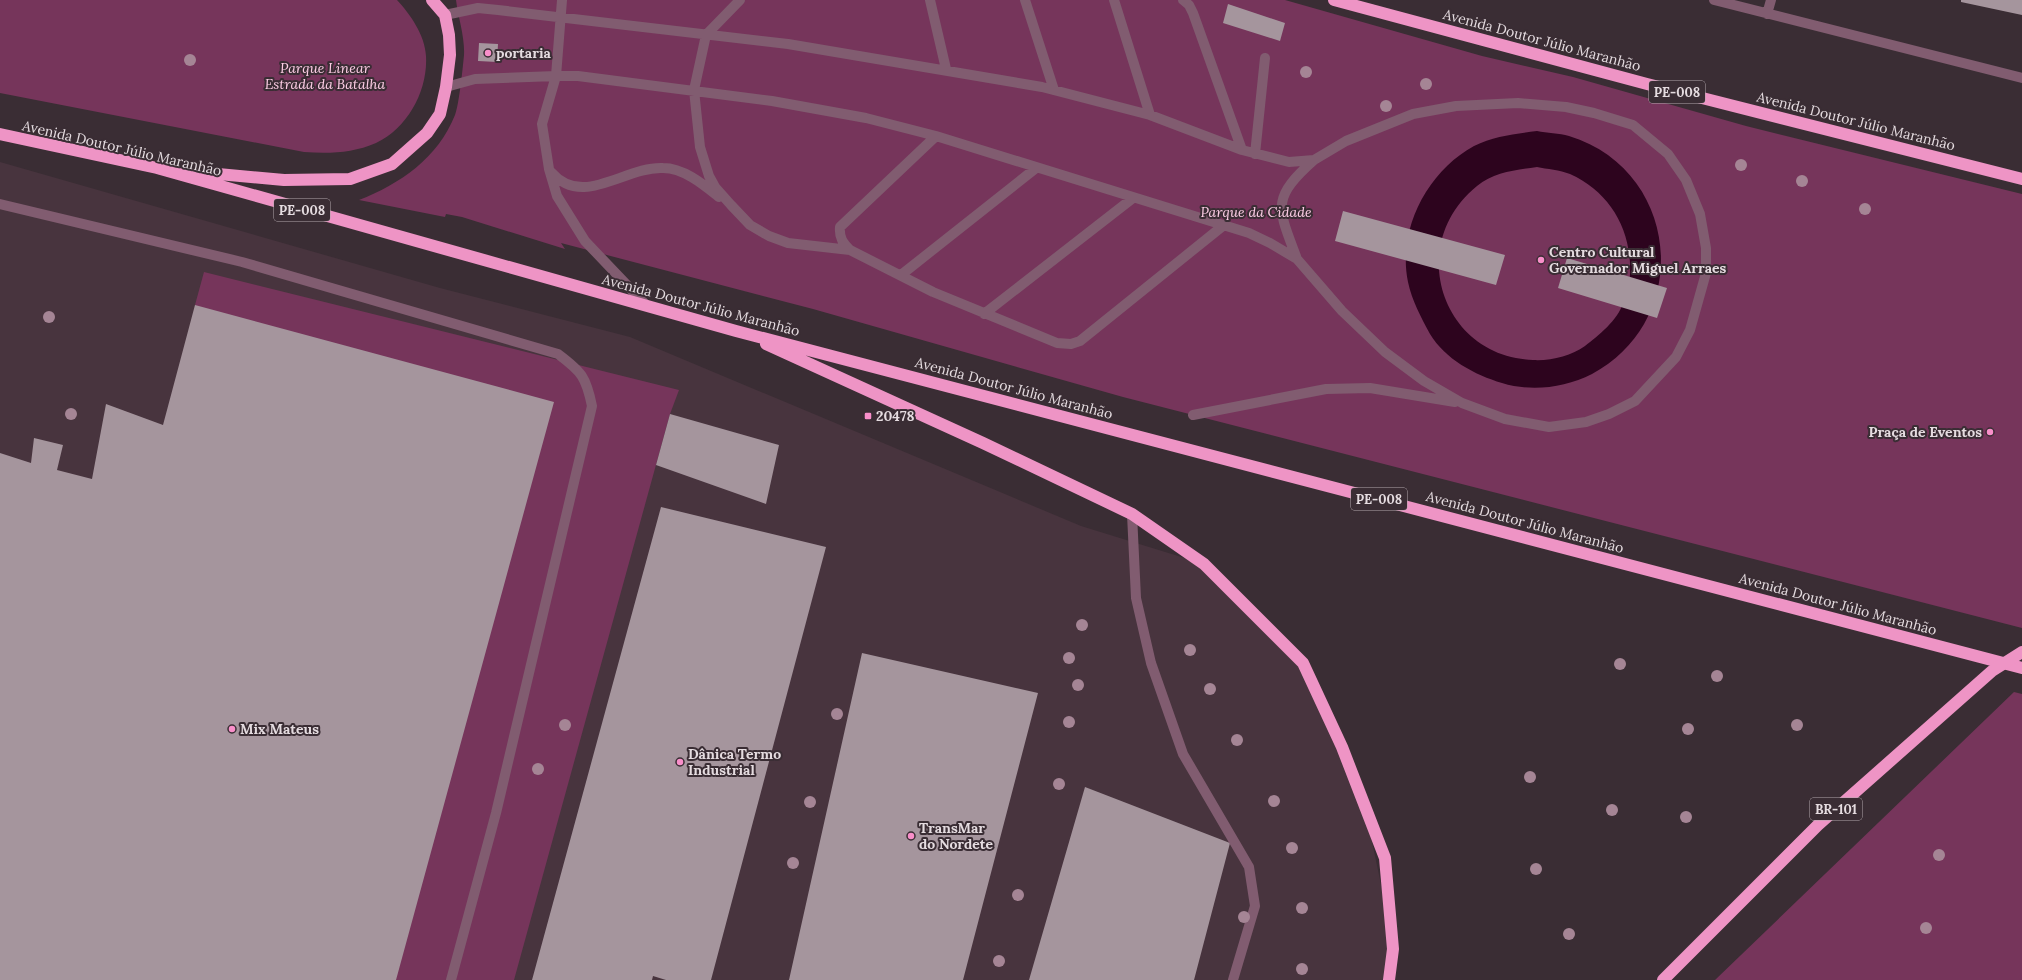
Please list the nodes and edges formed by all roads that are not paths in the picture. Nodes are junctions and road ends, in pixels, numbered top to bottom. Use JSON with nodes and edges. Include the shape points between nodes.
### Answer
{"nodes":[{"id":1,"x":432,"y":0,"type":"edge"},
{"id":2,"x":562,"y":0,"type":"edge"},
{"id":3,"x":740,"y":0,"type":"edge"},
{"id":4,"x":930,"y":0,"type":"edge"},
{"id":5,"x":1025,"y":0,"type":"edge"},
{"id":6,"x":1114,"y":0,"type":"edge"},
{"id":7,"x":1183,"y":0,"type":"edge"},
{"id":8,"x":1334,"y":0,"type":"edge"},
{"id":9,"x":1714,"y":0,"type":"edge"},
{"id":10,"x":1771,"y":0,"type":"edge"},
{"id":11,"x":1767,"y":14,"type":"junction"},
{"id":12,"x":445,"y":15,"type":"junction"},
{"id":13,"x":560,"y":17,"type":"junction"},
{"id":14,"x":706,"y":35,"type":"junction"},
{"id":15,"x":1265,"y":58,"type":"dead end"},
{"id":16,"x":946,"y":69,"type":"junction"},
{"id":17,"x":556,"y":76,"type":"junction"},
{"id":18,"x":2022,"y":78,"type":"edge"},
{"id":19,"x":446,"y":87,"type":"junction"},
{"id":20,"x":694,"y":90,"type":"junction"},
{"id":21,"x":1054,"y":90,"type":"junction"},
{"id":22,"x":1150,"y":115,"type":"junction"},
{"id":23,"x":0,"y":134,"type":"edge"},
{"id":24,"x":936,"y":136,"type":"junction"},
{"id":25,"x":1242,"y":150,"type":"junction"},
{"id":26,"x":1255,"y":154,"type":"junction"},
{"id":27,"x":1314,"y":160,"type":"junction"},
{"id":28,"x":157,"y":168,"type":"junction"},
{"id":29,"x":1036,"y":168,"type":"junction"},
{"id":30,"x":549,"y":169,"type":"junction"},
{"id":31,"x":2022,"y":178,"type":"edge"},
{"id":32,"x":1133,"y":198,"type":"junction"},
{"id":33,"x":0,"y":204,"type":"edge"},
{"id":34,"x":731,"y":206,"type":"junction"},
{"id":35,"x":1224,"y":225,"type":"junction"},
{"id":36,"x":850,"y":250,"type":"junction"},
{"id":37,"x":1297,"y":259,"type":"junction"},
{"id":38,"x":900,"y":276,"type":"junction"},
{"id":39,"x":646,"y":305,"type":"junction"},
{"id":40,"x":984,"y":314,"type":"junction"},
{"id":41,"x":736,"y":331,"type":"junction"},
{"id":42,"x":1462,"y":403,"type":"junction"},
{"id":43,"x":1192,"y":415,"type":"dead end"},
{"id":44,"x":1132,"y":514,"type":"junction"},
{"id":45,"x":2022,"y":652,"type":"edge"},
{"id":46,"x":2022,"y":668,"type":"edge"},
{"id":47,"x":451,"y":980,"type":"edge"},
{"id":48,"x":1233,"y":980,"type":"edge"},
{"id":49,"x":1389,"y":980,"type":"edge"},
{"id":50,"x":1663,"y":980,"type":"edge"}],
"edges":[{"from":1,"to":12,"type":"highway"},
{"from":2,"to":13,"type":"street"},
{"from":3,"to":14,"type":"street"},
{"from":4,"to":16,"type":"street"},
{"from":5,"to":21,"type":"street"},
{"from":6,"to":22,"type":"street"},
{"from":7,"to":25,"type":"street","via":[[1193,13]]},
{"from":8,"to":31,"type":"highway","name":"Avenida Doutor Júlio Maranhão","number":"PE-008","via":[[1647,84]]},
{"from":9,"to":11,"type":"street"},
{"from":10,"to":11,"type":"street"},
{"from":11,"to":18,"type":"street"},
{"from":12,"to":13,"type":"street","via":[[478,8]]},
{"from":12,"to":19,"type":"highway","via":[[450,55]]},
{"from":13,"to":14,"type":"street"},
{"from":13,"to":17,"type":"street"},
{"from":14,"to":16,"type":"street","via":[[788,44]]},
{"from":14,"to":20,"type":"street"},
{"from":15,"to":26,"type":"street"},
{"from":16,"to":21,"type":"street"},
{"from":17,"to":19,"type":"street","via":[[475,79]]},
{"from":17,"to":20,"type":"street","via":[[609,79]]},
{"from":17,"to":30,"type":"street","via":[[542,124]]},
{"from":19,"to":28,"type":"highway","via":[[440,114],[427,133],[392,164],[350,178],[284,180]]},
{"from":20,"to":24,"type":"street","via":[[866,118]]},
{"from":20,"to":34,"type":"street","via":[[700,147],[705,165],[716,187]]},
{"from":21,"to":22,"type":"street"},
{"from":22,"to":25,"type":"street"},
{"from":23,"to":28,"type":"highway","name":"Avenida Doutor Júlio Maranhão","number":"PE-008"},
{"from":24,"to":29,"type":"street"},
{"from":24,"to":36,"type":"street","via":[[840,227],[839,235]]},
{"from":25,"to":26,"type":"street"},
{"from":26,"to":27,"type":"street","via":[[1289,162]]},
{"from":27,"to":37,"type":"street","via":[[1294,178],[1281,203],[1282,218]]},
{"from":27,"to":42,"type":"street","via":[[1346,141],[1413,114],[1456,106],[1518,104],[1566,107],[1633,125],[1668,154],[1686,180],[1700,214],[1706,248],[1706,273],[1690,330],[1676,357],[1645,392],[1635,401],[1609,414],[1586,422],[1550,428],[1505,419]]},
{"from":28,"to":39,"type":"highway","name":"Avenida Doutor Júlio Maranhão","number":"PE-008"},
{"from":29,"to":32,"type":"street"},
{"from":29,"to":38,"type":"street"},
{"from":30,"to":34,"type":"street","via":[[560,181],[574,186],[593,186],[630,174],[663,168],[700,182]]},
{"from":30,"to":39,"type":"street","via":[[557,196],[585,241]]},
{"from":32,"to":35,"type":"street"},
{"from":32,"to":40,"type":"street"},
{"from":33,"to":47,"type":"street","via":[[242,262],[558,354],[578,369],[587,386],[592,406],[496,813]]},
{"from":34,"to":36,"type":"street","via":[[750,225],[768,236],[788,243]]},
{"from":35,"to":37,"type":"street","via":[[1270,242]]},
{"from":35,"to":40,"type":"street","via":[[1080,341],[1071,344],[1057,343]]},
{"from":36,"to":38,"type":"street"},
{"from":37,"to":42,"type":"street","via":[[1342,311],[1385,352],[1424,381]]},
{"from":38,"to":40,"type":"street"},
{"from":39,"to":41,"type":"highway","name":"Avenida Doutor Júlio Maranhão","number":"PE-008"},
{"from":41,"to":44,"type":"highway"},
{"from":41,"to":46,"type":"highway","name":"Avenida Doutor Júlio Maranhão","number":"PE-008"},
{"from":42,"to":43,"type":"street","via":[[1370,388],[1326,389]]},
{"from":44,"to":48,"type":"street","via":[[1136,598],[1151,663],[1183,754],[1249,867],[1255,906]]},
{"from":44,"to":49,"type":"highway","via":[[1204,564],[1303,664],[1348,762],[1385,858],[1393,948]]},
{"from":45,"to":50,"type":"highway","number":"BR-101","bridge":true,"via":[[1992,671],[1818,825]]}]}
